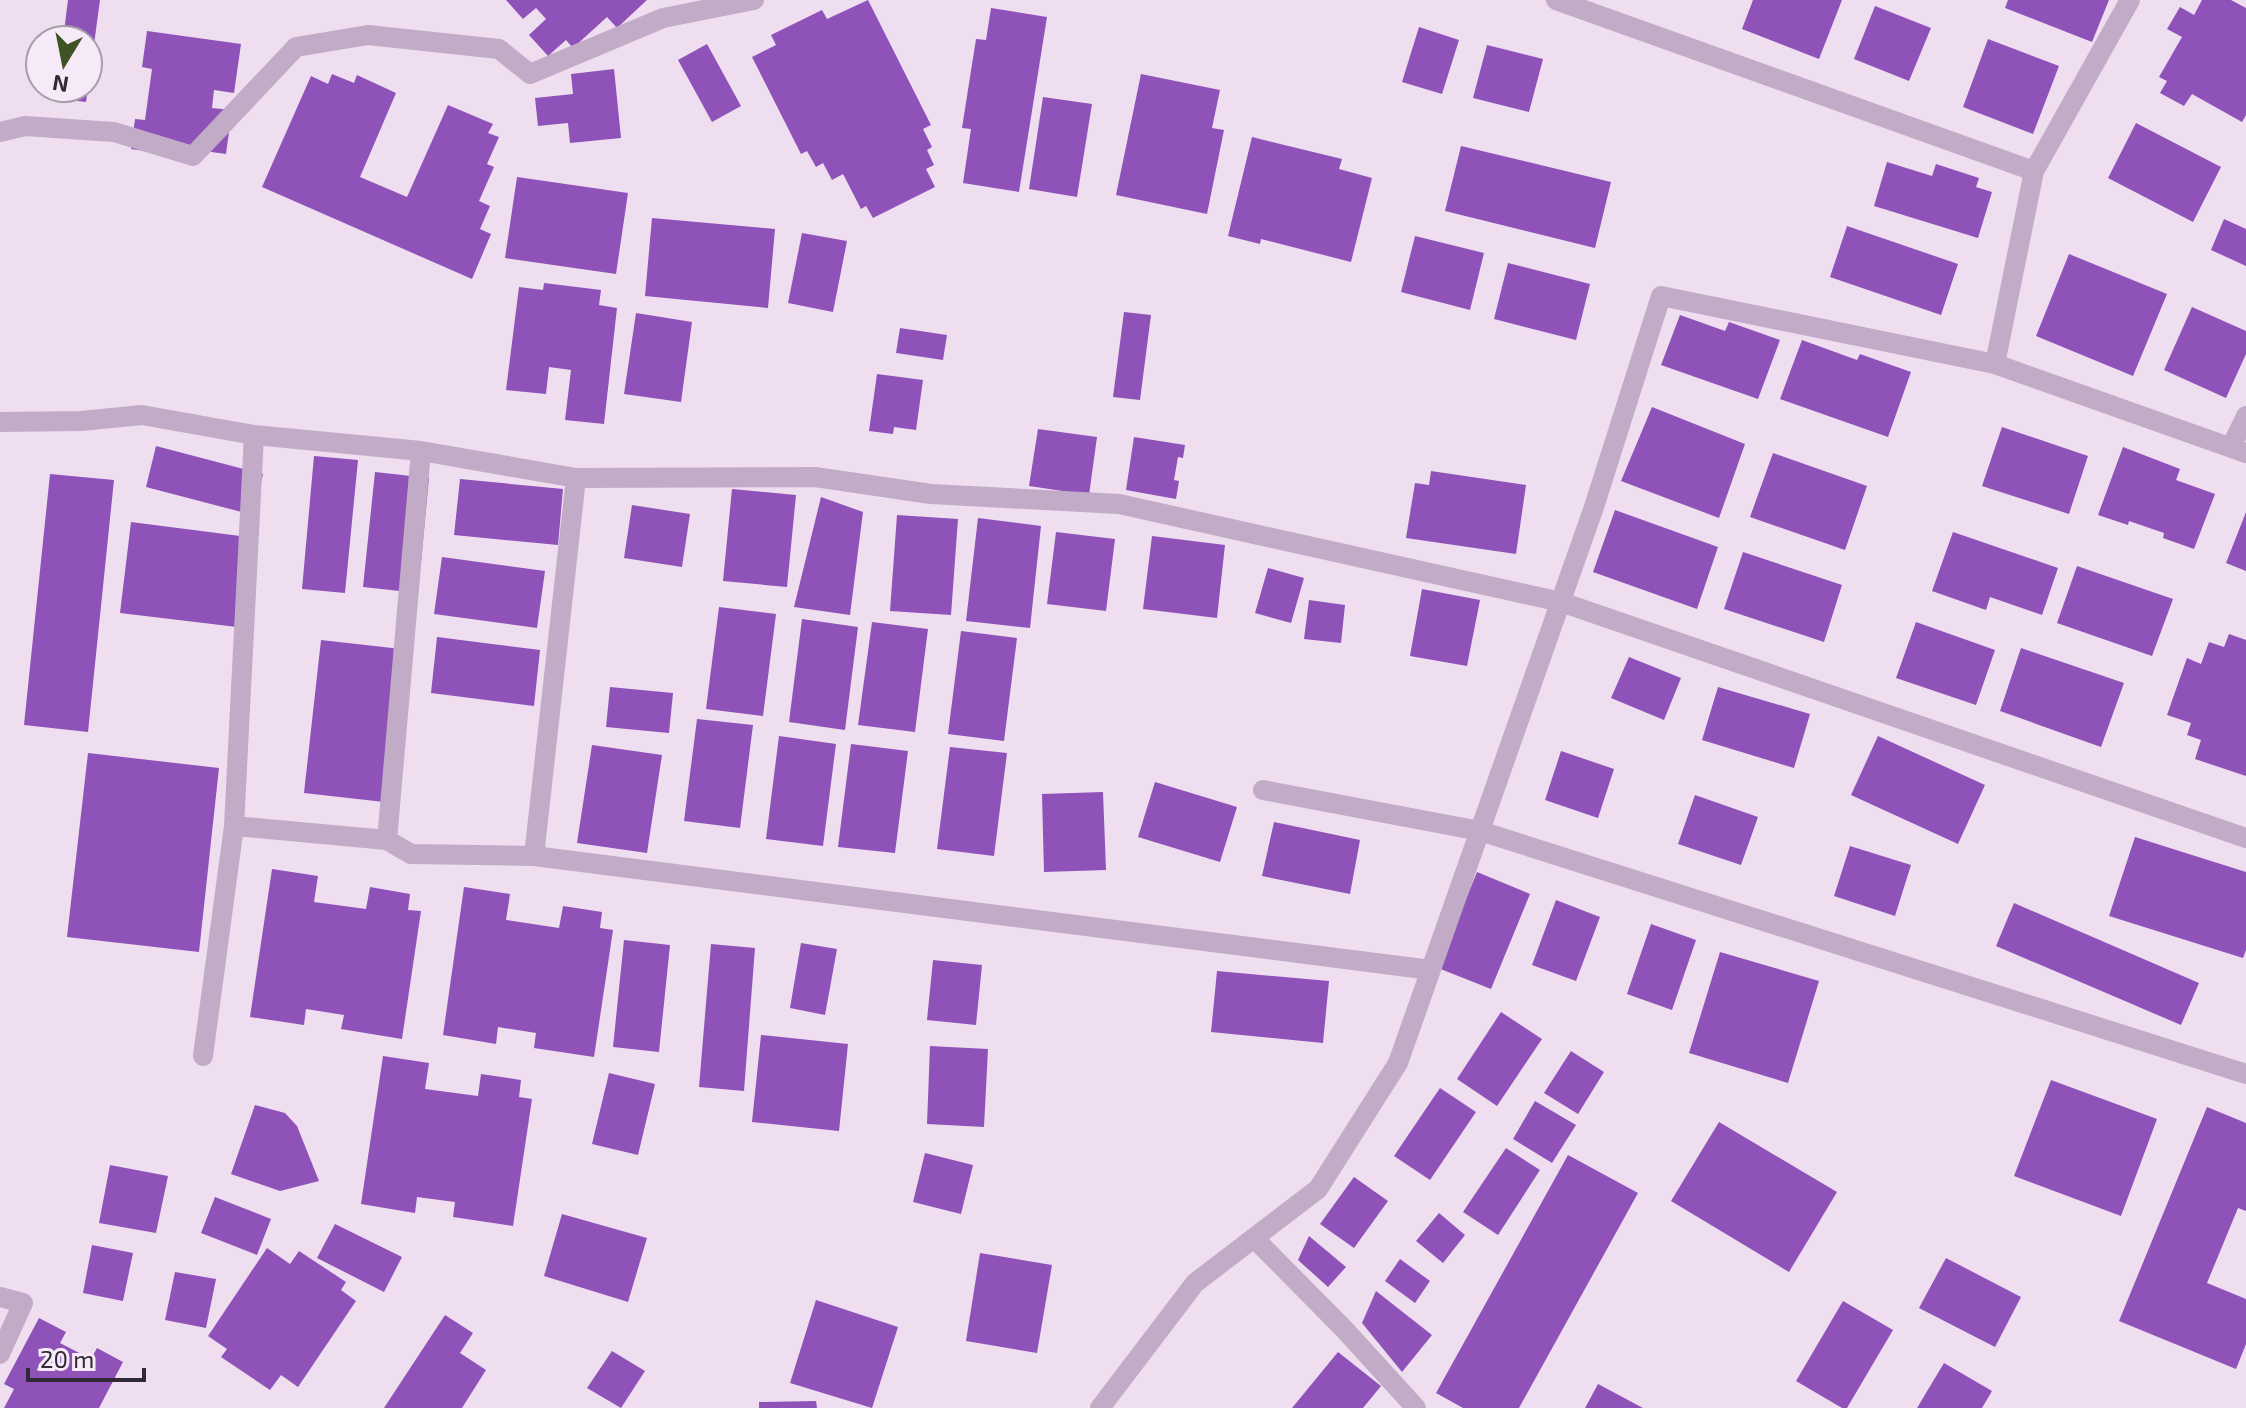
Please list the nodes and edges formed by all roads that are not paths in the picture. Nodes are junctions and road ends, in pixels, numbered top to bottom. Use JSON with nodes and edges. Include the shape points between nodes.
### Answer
{"nodes":[{"id":1,"x":754,"y":0,"type":"edge"},
{"id":2,"x":1556,"y":0,"type":"edge"},
{"id":3,"x":2130,"y":0,"type":"edge"},
{"id":4,"x":0,"y":132,"type":"edge"},
{"id":5,"x":2034,"y":171,"type":"junction"},
{"id":6,"x":1995,"y":364,"type":"junction"},
{"id":7,"x":2246,"y":416,"type":"edge"},
{"id":8,"x":0,"y":422,"type":"edge"},
{"id":9,"x":254,"y":435,"type":"junction"},
{"id":10,"x":2239,"y":450,"type":"edge"},
{"id":11,"x":421,"y":451,"type":"junction"},
{"id":12,"x":576,"y":478,"type":"junction"},
{"id":13,"x":1561,"y":602,"type":"junction"},
{"id":14,"x":1263,"y":790,"type":"dead end"},
{"id":15,"x":234,"y":826,"type":"junction"},
{"id":16,"x":1480,"y":831,"type":"junction"},
{"id":17,"x":2246,"y":838,"type":"edge"},
{"id":18,"x":387,"y":840,"type":"junction"},
{"id":19,"x":534,"y":856,"type":"junction"},
{"id":20,"x":1431,"y":970,"type":"junction"},
{"id":21,"x":203,"y":1056,"type":"dead end"},
{"id":22,"x":2246,"y":1074,"type":"edge"},
{"id":23,"x":1254,"y":1238,"type":"junction"},
{"id":24,"x":0,"y":1297,"type":"edge"},
{"id":25,"x":0,"y":1354,"type":"edge"},
{"id":26,"x":1100,"y":1408,"type":"edge"},
{"id":27,"x":1416,"y":1408,"type":"edge"}],
"edges":[{"from":1,"to":4,"type":"street","via":[[663,18],[530,74],[499,49],[368,35],[296,47],[193,156],[114,132],[25,126]]},
{"from":2,"to":5,"type":"street"},
{"from":3,"to":5,"type":"street"},
{"from":5,"to":6,"type":"street"},
{"from":6,"to":10,"type":"street"},
{"from":6,"to":13,"type":"street","via":[[1661,296]]},
{"from":7,"to":10,"type":"street"},
{"from":8,"to":9,"type":"street","via":[[142,415]]},
{"from":9,"to":11,"type":"street"},
{"from":9,"to":15,"type":"street"},
{"from":11,"to":12,"type":"street"},
{"from":11,"to":18,"type":"street"},
{"from":12,"to":13,"type":"street","via":[[815,477],[931,494],[1119,504]]},
{"from":12,"to":19,"type":"street"},
{"from":13,"to":16,"type":"street"},
{"from":13,"to":17,"type":"street"},
{"from":14,"to":16,"type":"street"},
{"from":15,"to":18,"type":"street"},
{"from":15,"to":21,"type":"street"},
{"from":16,"to":20,"type":"street"},
{"from":16,"to":22,"type":"street"},
{"from":18,"to":19,"type":"street","via":[[411,854]]},
{"from":19,"to":20,"type":"street"},
{"from":20,"to":23,"type":"street","via":[[1398,1063],[1318,1189]]},
{"from":23,"to":26,"type":"street","via":[[1195,1283]]},
{"from":23,"to":27,"type":"street"},
{"from":24,"to":25,"type":"street","via":[[23,1303]]}]}
